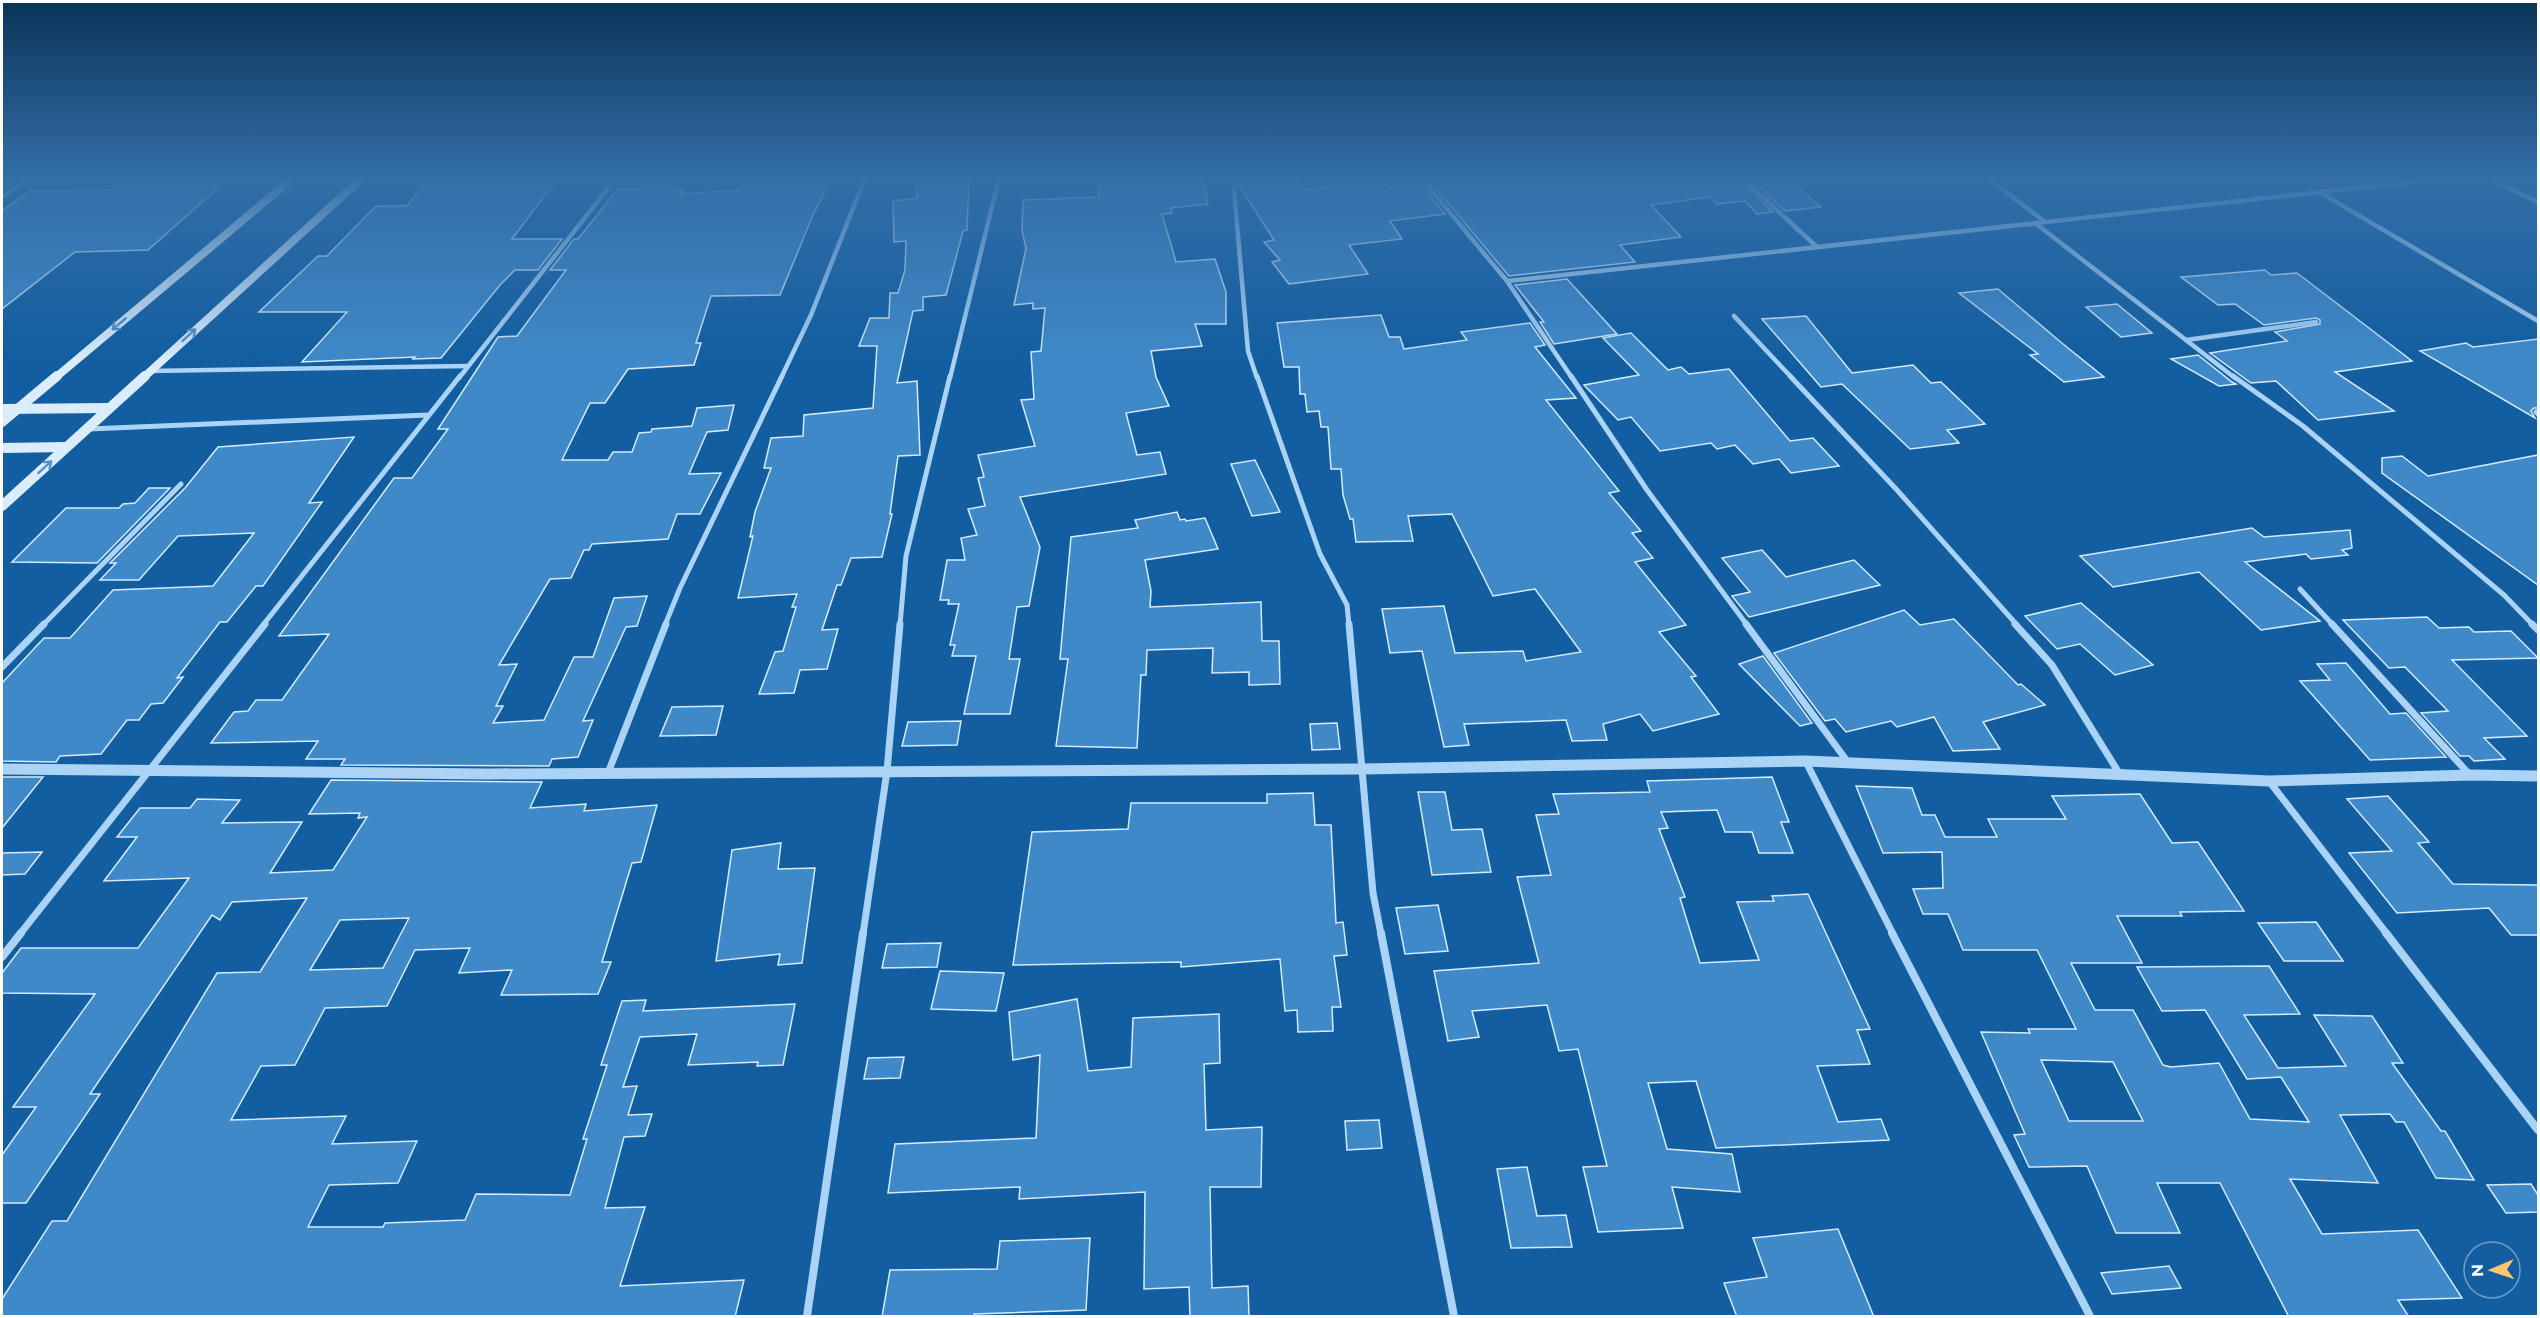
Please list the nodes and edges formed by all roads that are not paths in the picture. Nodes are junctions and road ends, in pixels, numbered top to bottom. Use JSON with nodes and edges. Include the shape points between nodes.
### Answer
{"nodes":[{"id":1,"x":220,"y":240,"type":"edge"},
{"id":2,"x":294,"y":240,"type":"edge"},
{"id":3,"x":567,"y":240,"type":"edge"},
{"id":4,"x":841,"y":240,"type":"edge"},
{"id":5,"x":984,"y":240,"type":"edge"},
{"id":6,"x":1238,"y":240,"type":"edge"},
{"id":7,"x":1472,"y":240,"type":"edge"},
{"id":8,"x":1809,"y":240,"type":"edge"},
{"id":9,"x":1878,"y":240,"type":"edge"},
{"id":10,"x":2056,"y":240,"type":"edge"},
{"id":11,"x":2400,"y":240,"type":"edge"},
{"id":12,"x":1816,"y":246,"type":"junction"},
{"id":13,"x":1507,"y":281,"type":"junction"},
{"id":14,"x":1734,"y":316,"type":"dead end"},
{"id":15,"x":2538,"y":321,"type":"edge"},
{"id":16,"x":2316,"y":322,"type":"dead end"},
{"id":17,"x":2186,"y":340,"type":"junction"},
{"id":18,"x":467,"y":366,"type":"junction"},
{"id":19,"x":149,"y":371,"type":"junction"},
{"id":20,"x":108,"y":408,"type":"junction"},
{"id":21,"x":2,"y":409,"type":"edge"},
{"id":22,"x":18,"y":409,"type":"junction"},
{"id":23,"x":428,"y":415,"type":"junction"},
{"id":24,"x":2,"y":422,"type":"edge"},
{"id":25,"x":85,"y":429,"type":"junction"},
{"id":26,"x":66,"y":447,"type":"junction"},
{"id":27,"x":2,"y":448,"type":"edge"},
{"id":28,"x":181,"y":484,"type":"dead end"},
{"id":29,"x":2,"y":506,"type":"edge"},
{"id":30,"x":2300,"y":589,"type":"dead end"},
{"id":31,"x":2538,"y":630,"type":"edge"},
{"id":32,"x":2,"y":667,"type":"edge"},
{"id":33,"x":1806,"y":761,"type":"junction"},
{"id":34,"x":1847,"y":762,"type":"junction"},
{"id":35,"x":2,"y":769,"type":"edge"},
{"id":36,"x":1363,"y":769,"type":"junction"},
{"id":37,"x":151,"y":771,"type":"junction"},
{"id":38,"x":887,"y":771,"type":"junction"},
{"id":39,"x":608,"y":773,"type":"junction"},
{"id":40,"x":2119,"y":773,"type":"junction"},
{"id":41,"x":2470,"y":775,"type":"junction"},
{"id":42,"x":2538,"y":777,"type":"edge"},
{"id":43,"x":2269,"y":781,"type":"junction"},
{"id":44,"x":2,"y":957,"type":"edge"},
{"id":45,"x":2538,"y":1130,"type":"edge"},
{"id":46,"x":807,"y":1317,"type":"edge"},
{"id":47,"x":1454,"y":1317,"type":"edge"},
{"id":48,"x":2090,"y":1317,"type":"edge"}],
"edges":[{"from":1,"to":22,"type":"main road","one_way":true},
{"from":19,"to":2,"type":"main road","one_way":true},
{"from":3,"to":18,"type":"street"},
{"from":4,"to":39,"type":"street","via":[[811,315],[680,588]]},
{"from":5,"to":38,"type":"street","via":[[906,556]]},
{"from":6,"to":36,"type":"street","via":[[1248,351],[1320,554],[1347,605]]},
{"from":7,"to":13,"type":"street"},
{"from":8,"to":12,"type":"street"},
{"from":9,"to":12,"type":"street"},
{"from":10,"to":17,"type":"street"},
{"from":11,"to":15,"type":"street"},
{"from":12,"to":13,"type":"street"},
{"from":13,"to":34,"type":"street","via":[[1647,490]]},
{"from":14,"to":40,"type":"street","via":[[1897,490],[2052,665]]},
{"from":16,"to":17,"type":"street"},
{"from":17,"to":31,"type":"street","via":[[2303,426],[2504,595]]},
{"from":18,"to":19,"type":"street"},
{"from":18,"to":23,"type":"street"},
{"from":19,"to":20,"type":"main road"},
{"from":20,"to":22,"type":"main road"},
{"from":20,"to":25,"type":"main road"},
{"from":21,"to":22,"type":"main road"},
{"from":22,"to":24,"type":"main road"},
{"from":23,"to":25,"type":"street"},
{"from":23,"to":37,"type":"street"},
{"from":25,"to":26,"type":"main road"},
{"from":26,"to":27,"type":"main road"},
{"from":29,"to":26,"type":"main road","one_way":true},
{"from":28,"to":32,"type":"street"},
{"from":30,"to":41,"type":"street"},
{"from":33,"to":34,"type":"street"},
{"from":33,"to":36,"type":"street"},
{"from":33,"to":48,"type":"street","via":[[1948,1046]]},
{"from":34,"to":40,"type":"street"},
{"from":35,"to":37,"type":"street"},
{"from":36,"to":38,"type":"street"},
{"from":36,"to":47,"type":"street","via":[[1373,893]]},
{"from":37,"to":39,"type":"street"},
{"from":37,"to":44,"type":"street"},
{"from":38,"to":39,"type":"street"},
{"from":38,"to":46,"type":"street"},
{"from":40,"to":43,"type":"street"},
{"from":41,"to":42,"type":"street"},
{"from":41,"to":43,"type":"street"},
{"from":43,"to":45,"type":"street"}]}
